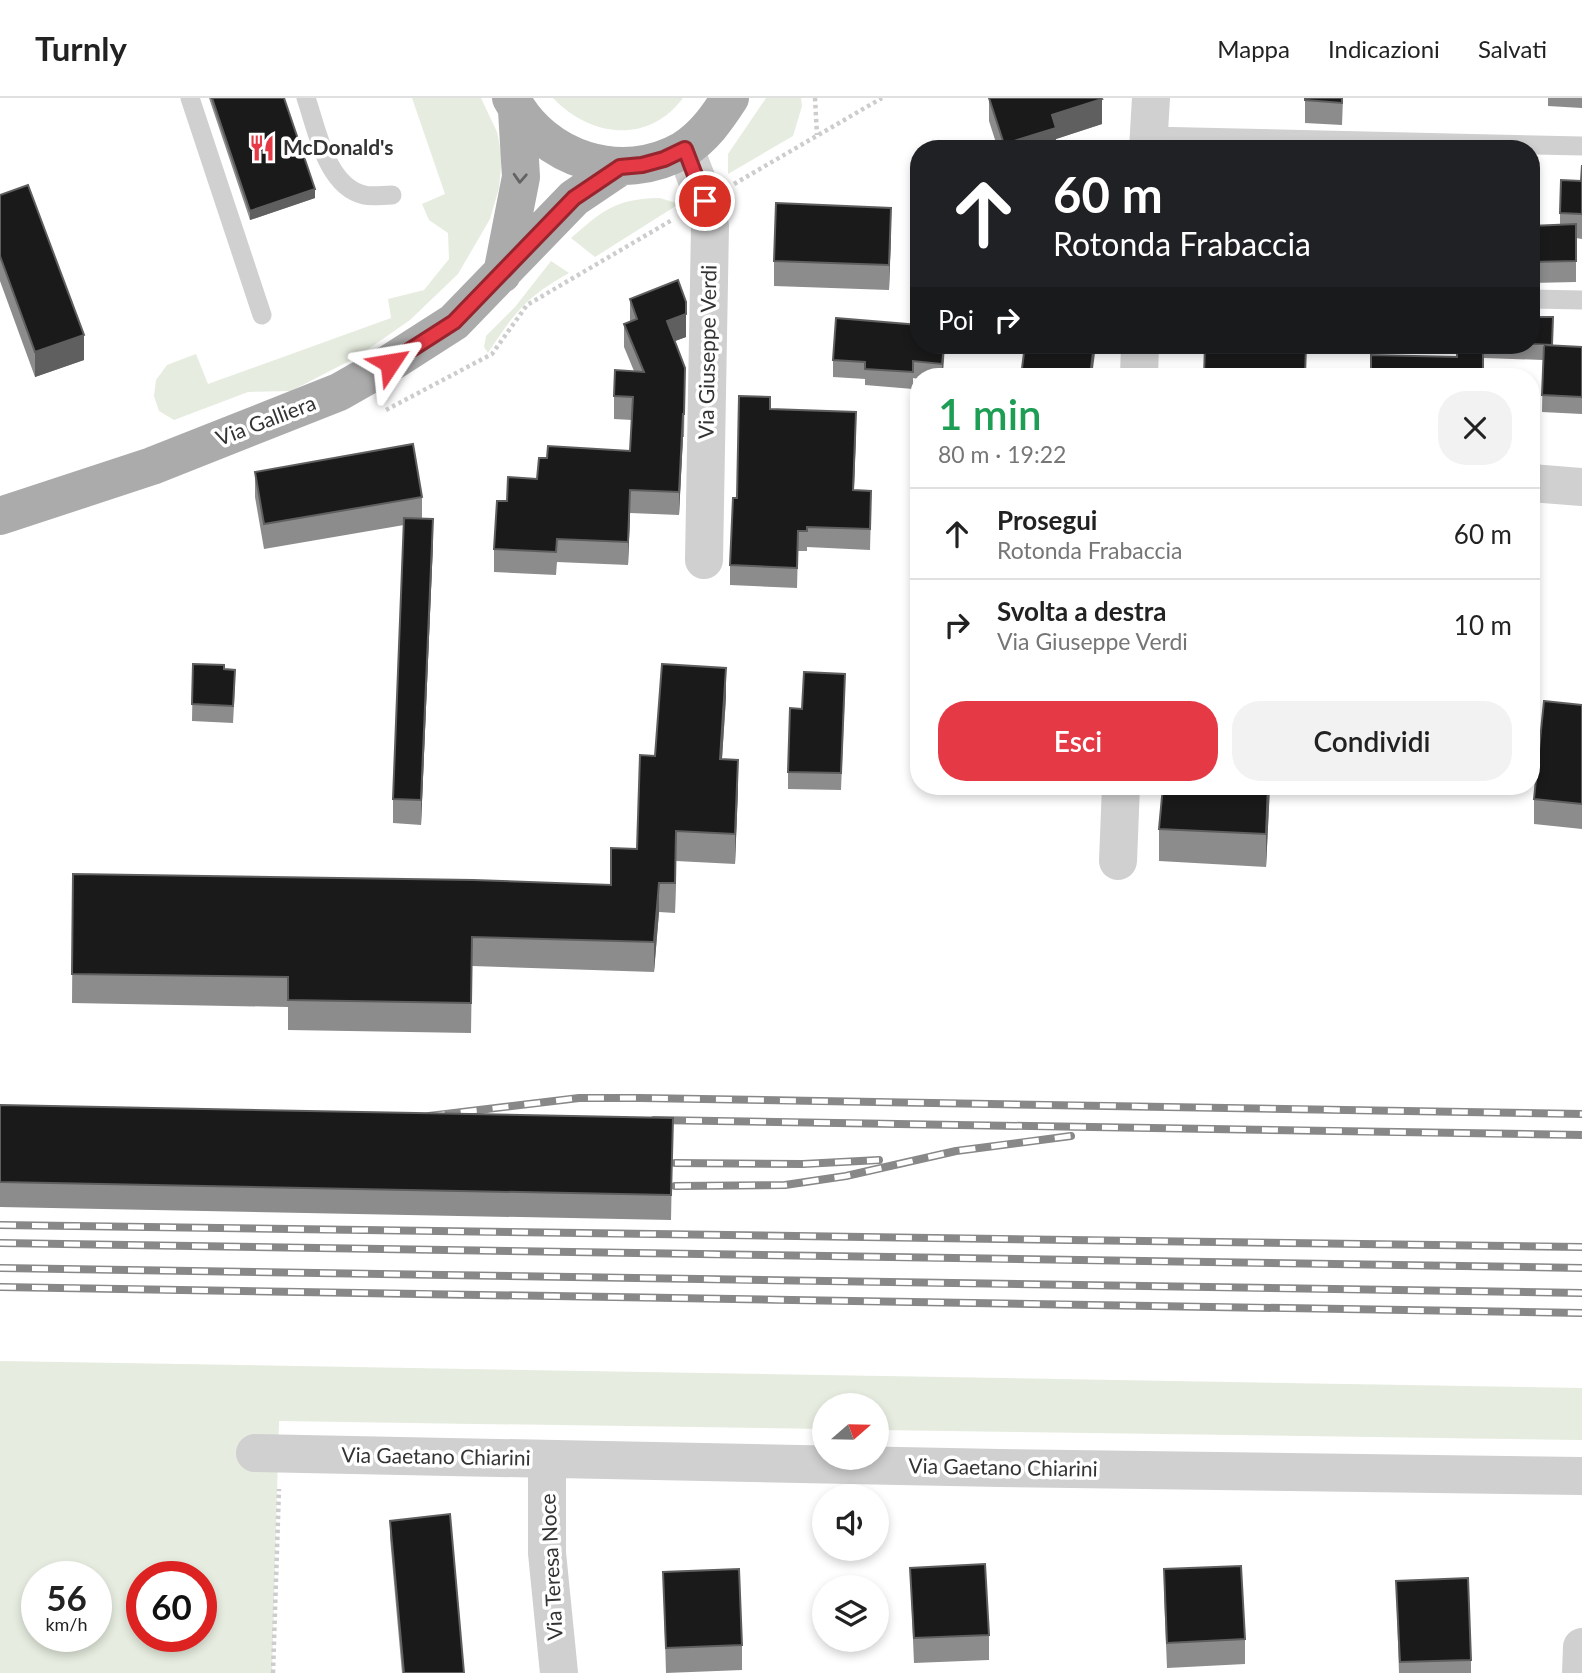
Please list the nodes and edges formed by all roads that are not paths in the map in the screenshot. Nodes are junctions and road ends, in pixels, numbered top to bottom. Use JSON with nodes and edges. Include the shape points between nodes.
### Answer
{"nodes":[{"id":1,"x":190,"y":98,"type":"edge"},
{"id":2,"x":306,"y":98,"type":"edge"},
{"id":3,"x":730,"y":98,"type":"edge"},
{"id":4,"x":1151,"y":98,"type":"edge"},
{"id":5,"x":514,"y":104,"type":"edge"},
{"id":6,"x":1149,"y":140,"type":"edge"},
{"id":7,"x":1540,"y":146,"type":"edge"},
{"id":8,"x":1582,"y":146,"type":"edge"},
{"id":9,"x":685,"y":149,"type":"junction"},
{"id":10,"x":620,"y":167,"type":"junction"},
{"id":11,"x":392,"y":195,"type":"dead end"},
{"id":12,"x":502,"y":274,"type":"junction"},
{"id":13,"x":1540,"y":299,"type":"edge"},
{"id":14,"x":1582,"y":300,"type":"edge"},
{"id":15,"x":262,"y":315,"type":"dead end"},
{"id":16,"x":1540,"y":484,"type":"edge"},
{"id":17,"x":1582,"y":487,"type":"edge"},
{"id":18,"x":0,"y":516,"type":"edge"},
{"id":19,"x":704,"y":560,"type":"dead end"},
{"id":20,"x":1121,"y":795,"type":"edge"},
{"id":21,"x":1118,"y":860,"type":"dead end"},
{"id":22,"x":547,"y":1460,"type":"junction"},
{"id":23,"x":267,"y":1467,"type":"road end"},
{"id":24,"x":1582,"y":1475,"type":"edge"},
{"id":25,"x":1582,"y":1647,"type":"edge"},
{"id":26,"x":559,"y":1673,"type":"edge"},
{"id":27,"x":1581,"y":1673,"type":"edge"}],
"edges":[{"from":1,"to":15,"type":"lane"},
{"from":2,"to":11,"type":"lane","via":[[332,171],[346,187],[364,195]]},
{"from":3,"to":9,"type":"main road","via":[[712,125]]},
{"from":4,"to":6,"type":"street"},
{"from":5,"to":10,"type":"main road","via":[[544,140],[580,160]]},
{"from":5,"to":12,"type":"main road","one_way":true,"via":[[522,177]]},
{"from":7,"to":8,"type":"lane"},
{"from":9,"to":10,"type":"main road","via":[[653,162]]},
{"from":9,"to":19,"type":"street","name":"Via Giuseppe Verdi","via":[[710,226]]},
{"from":10,"to":12,"type":"main road","name":"Via Galliera","via":[[574,198]]},
{"from":12,"to":18,"type":"main road","name":"Via Galliera","via":[[454,322],[339,392],[152,466]]},
{"from":13,"to":14,"type":"lane"},
{"from":16,"to":17,"type":"street"},
{"from":20,"to":21,"type":"street"},
{"from":22,"to":23,"type":"street","name":"Via Gaetano Chiarini"},
{"from":22,"to":24,"type":"street","name":"Via Gaetano Chiarini"},
{"from":22,"to":26,"type":"street","name":"Via Teresa Noce","via":[[547,1553]]},
{"from":25,"to":27,"type":"street"}]}
